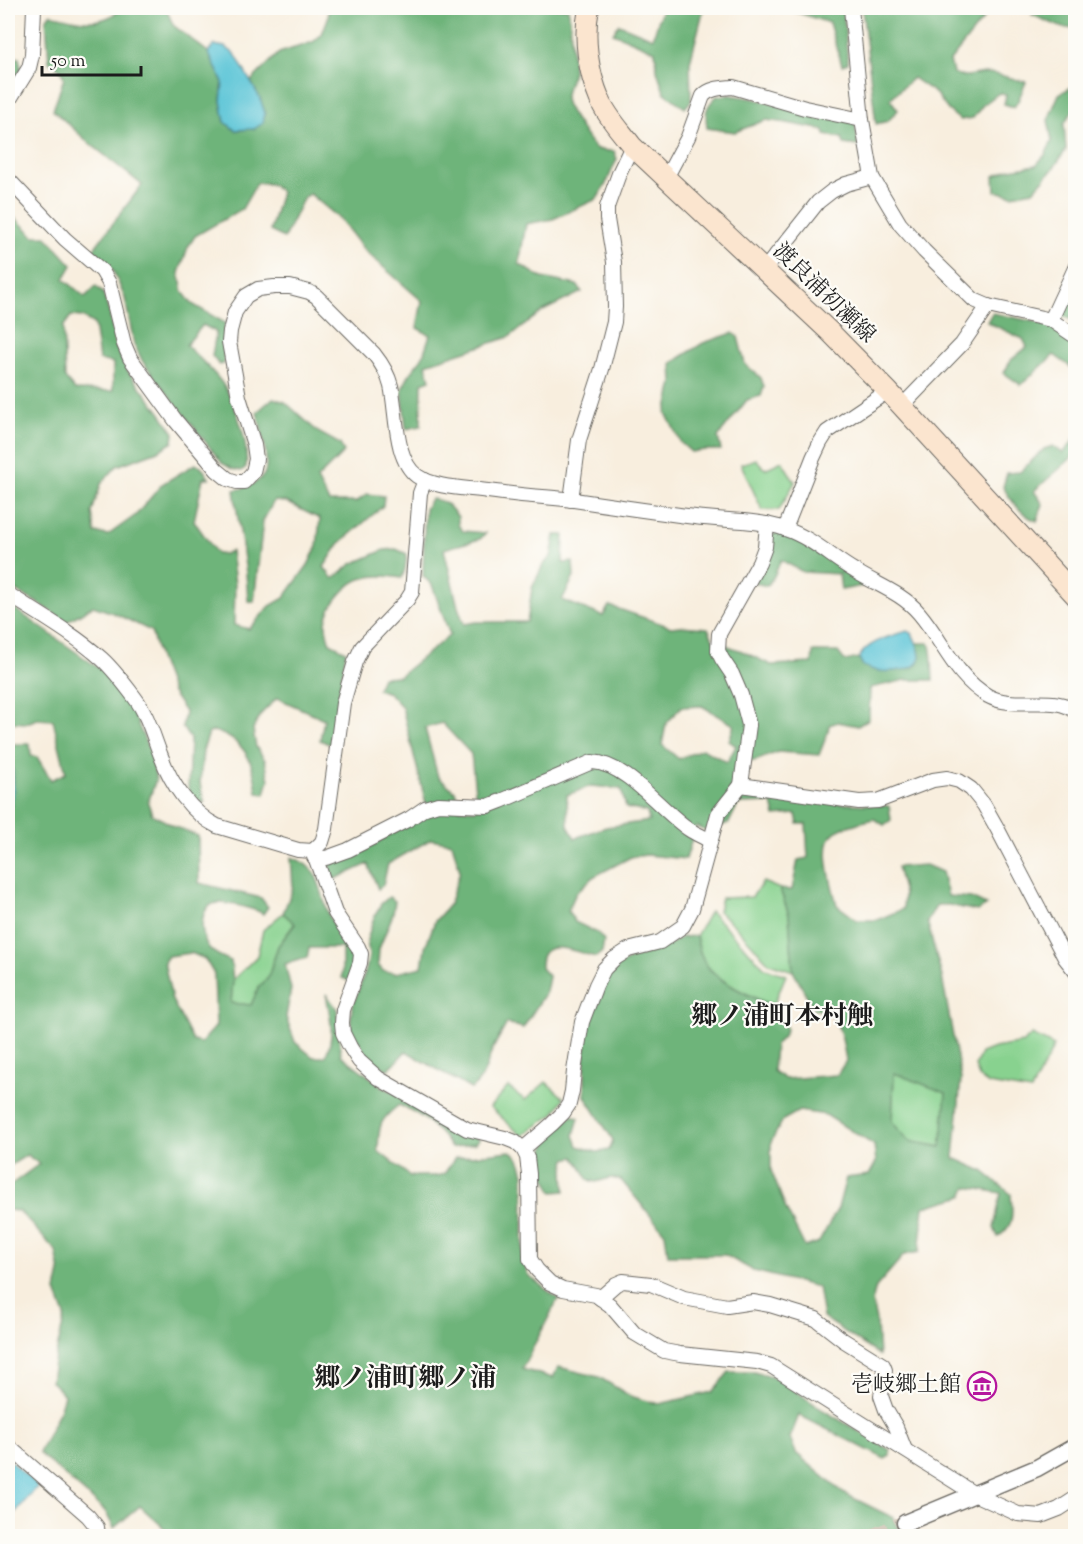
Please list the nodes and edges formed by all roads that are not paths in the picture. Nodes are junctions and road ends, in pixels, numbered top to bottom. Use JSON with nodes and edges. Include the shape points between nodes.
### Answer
{"nodes":[{"id":1,"x":34,"y":8,"type":"edge"},
{"id":2,"x":589,"y":8,"type":"edge"},
{"id":3,"x":851,"y":8,"type":"edge"},
{"id":4,"x":8,"y":102,"type":"edge"},
{"id":5,"x":862,"y":120,"type":"junction"},
{"id":6,"x":632,"y":146,"type":"junction"},
{"id":7,"x":872,"y":177,"type":"junction"},
{"id":8,"x":666,"y":178,"type":"junction"},
{"id":9,"x":8,"y":179,"type":"edge"},
{"id":10,"x":1076,"y":266,"type":"edge"},
{"id":11,"x":765,"y":270,"type":"junction"},
{"id":12,"x":988,"y":306,"type":"junction"},
{"id":13,"x":1051,"y":320,"type":"junction"},
{"id":14,"x":1076,"y":337,"type":"edge"},
{"id":15,"x":888,"y":391,"type":"junction"},
{"id":16,"x":902,"y":406,"type":"junction"},
{"id":17,"x":425,"y":480,"type":"junction"},
{"id":18,"x":571,"y":500,"type":"junction"},
{"id":19,"x":767,"y":524,"type":"junction"},
{"id":20,"x":785,"y":529,"type":"junction"},
{"id":21,"x":8,"y":594,"type":"edge"},
{"id":22,"x":1076,"y":596,"type":"edge"},
{"id":23,"x":1076,"y":712,"type":"edge"},
{"id":24,"x":741,"y":785,"type":"junction"},
{"id":25,"x":710,"y":841,"type":"junction"},
{"id":26,"x":314,"y":854,"type":"junction"},
{"id":27,"x":1076,"y":972,"type":"edge"},
{"id":28,"x":523,"y":1149,"type":"junction"},
{"id":29,"x":600,"y":1298,"type":"junction"},
{"id":30,"x":8,"y":1446,"type":"edge"},
{"id":31,"x":1076,"y":1446,"type":"edge"},
{"id":32,"x":905,"y":1450,"type":"junction"},
{"id":33,"x":976,"y":1495,"type":"junction"},
{"id":34,"x":1076,"y":1498,"type":"edge"},
{"id":35,"x":905,"y":1523,"type":"tunnel mouth"},
{"id":36,"x":98,"y":1536,"type":"edge"}],
"edges":[{"from":1,"to":4,"type":"street","via":[[29,68]]},
{"from":2,"to":6,"type":"main road","name":"渡良浦初瀬線","via":[[591,76],[601,101]]},
{"from":3,"to":5,"type":"street"},
{"from":5,"to":7,"type":"street"},
{"from":5,"to":8,"type":"street","via":[[733,87],[707,91]]},
{"from":6,"to":8,"type":"main road","name":"渡良浦初瀬線"},
{"from":6,"to":18,"type":"street","via":[[607,207],[614,262],[614,322],[579,440]]},
{"from":7,"to":11,"type":"street","via":[[832,191],[818,202]]},
{"from":7,"to":12,"type":"street","via":[[900,224],[924,251],[974,300]]},
{"from":8,"to":11,"type":"main road","name":"渡良浦初瀬線"},
{"from":9,"to":17,"type":"street","via":[[102,272],[109,283],[130,358],[176,421],[228,479],[244,482],[253,472],[256,459],[232,362],[232,322],[246,296],[274,287],[316,296],[374,354],[391,385],[403,455],[412,471]]},
{"from":10,"to":13,"type":"street"},
{"from":11,"to":15,"type":"main road","name":"渡良浦初瀬線"},
{"from":12,"to":13,"type":"street"},
{"from":12,"to":16,"type":"street","via":[[962,344]]},
{"from":13,"to":14,"type":"street"},
{"from":15,"to":16,"type":"main road","name":"渡良浦初瀬線"},
{"from":15,"to":20,"type":"street","via":[[827,432]]},
{"from":16,"to":22,"type":"main road","name":"渡良浦初瀬線"},
{"from":17,"to":18,"type":"street"},
{"from":17,"to":26,"type":"street","via":[[420,493],[412,592],[362,647],[355,662],[344,703],[326,830]]},
{"from":18,"to":19,"type":"street"},
{"from":19,"to":20,"type":"street"},
{"from":19,"to":24,"type":"street","via":[[759,563],[718,641],[718,651],[741,695],[749,724]]},
{"from":20,"to":23,"type":"street","via":[[806,538],[912,605],[960,673],[990,697],[1014,704],[1055,703]]},
{"from":21,"to":26,"type":"street","via":[[103,660],[146,714],[175,784],[206,821]]},
{"from":24,"to":25,"type":"street","via":[[718,814]]},
{"from":24,"to":27,"type":"street","via":[[859,802],[878,801],[933,780],[959,781],[984,805]]},
{"from":25,"to":26,"type":"street","via":[[690,830],[612,767],[592,762],[488,806],[438,804],[348,850],[326,858]]},
{"from":25,"to":28,"type":"street","via":[[692,909],[683,926],[660,942],[628,950],[604,969],[582,1022],[568,1104]]},
{"from":26,"to":28,"type":"street","via":[[335,913],[361,954],[342,1023],[359,1061],[378,1078],[467,1129],[505,1138]]},
{"from":28,"to":29,"type":"street","via":[[529,1174],[530,1259],[550,1283]]},
{"from":29,"to":32,"type":"street","via":[[651,1345],[680,1354],[771,1366]]},
{"from":29,"to":32,"type":"street","via":[[616,1284],[635,1282],[651,1284],[684,1298],[727,1306],[753,1302],[816,1319],[883,1365],[881,1396]]},
{"from":30,"to":36,"type":"street","via":[[88,1516],[97,1527]]},
{"from":31,"to":33,"type":"street"},
{"from":32,"to":33,"type":"street"},
{"from":33,"to":34,"type":"street","via":[[1018,1514],[1041,1516]]},
{"from":33,"to":35,"type":"street"}]}
